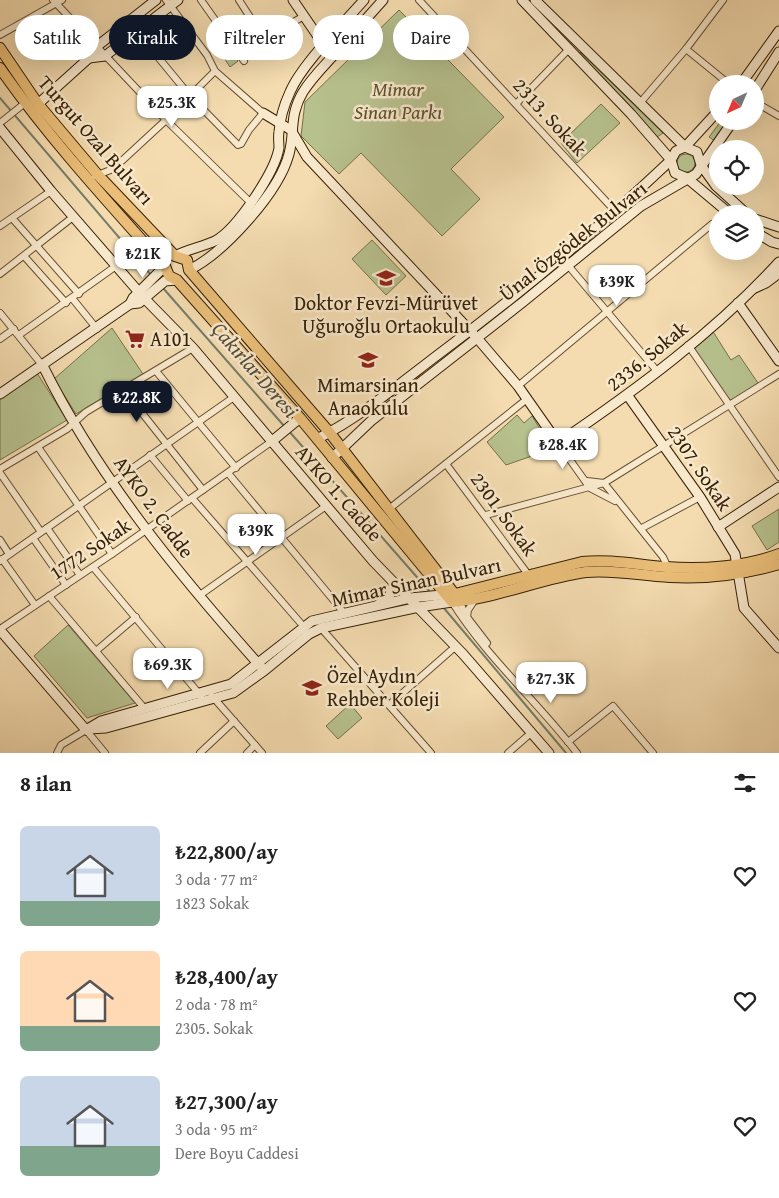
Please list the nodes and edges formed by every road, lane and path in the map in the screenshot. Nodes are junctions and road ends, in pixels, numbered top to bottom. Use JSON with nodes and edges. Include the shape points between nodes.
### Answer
{"nodes":[{"id":1,"x":62,"y":0,"type":"edge"},
{"id":2,"x":156,"y":0,"type":"edge"},
{"id":3,"x":201,"y":0,"type":"edge"},
{"id":4,"x":238,"y":0,"type":"edge"},
{"id":5,"x":293,"y":0,"type":"edge"},
{"id":6,"x":364,"y":0,"type":"edge"},
{"id":7,"x":383,"y":0,"type":"edge"},
{"id":8,"x":419,"y":0,"type":"edge"},
{"id":9,"x":522,"y":0,"type":"edge"},
{"id":10,"x":535,"y":0,"type":"edge"},
{"id":11,"x":722,"y":0,"type":"edge"},
{"id":12,"x":54,"y":2,"type":"edge"},
{"id":13,"x":172,"y":2,"type":"edge"},
{"id":14,"x":66,"y":15,"type":"edge"},
{"id":15,"x":156,"y":15,"type":"edge"},
{"id":16,"x":351,"y":15,"type":"edge"},
{"id":17,"x":370,"y":15,"type":"edge"},
{"id":18,"x":304,"y":16,"type":"junction"},
{"id":19,"x":313,"y":29,"type":"edge"},
{"id":20,"x":779,"y":31,"type":"edge"},
{"id":21,"x":0,"y":34,"type":"edge"},
{"id":22,"x":99,"y":46,"type":"edge"},
{"id":23,"x":0,"y":48,"type":"edge"},
{"id":24,"x":686,"y":49,"type":"junction"},
{"id":25,"x":568,"y":50,"type":"junction"},
{"id":26,"x":99,"y":51,"type":"edge"},
{"id":27,"x":779,"y":52,"type":"edge"},
{"id":28,"x":109,"y":53,"type":"edge"},
{"id":29,"x":105,"y":56,"type":"junction"},
{"id":30,"x":99,"y":57,"type":"edge"},
{"id":31,"x":87,"y":60,"type":"edge"},
{"id":32,"x":160,"y":60,"type":"edge"},
{"id":33,"x":313,"y":60,"type":"edge"},
{"id":34,"x":330,"y":60,"type":"edge"},
{"id":35,"x":244,"y":61,"type":"dead end"},
{"id":36,"x":0,"y":68,"type":"edge"},
{"id":37,"x":215,"y":70,"type":"junction"},
{"id":38,"x":718,"y":75,"type":"edge"},
{"id":39,"x":748,"y":75,"type":"edge"},
{"id":40,"x":764,"y":76,"type":"edge"},
{"id":41,"x":190,"y":96,"type":"junction"},
{"id":42,"x":640,"y":103,"type":"junction"},
{"id":43,"x":38,"y":104,"type":"junction"},
{"id":44,"x":516,"y":104,"type":"junction"},
{"id":45,"x":21,"y":107,"type":"junction"},
{"id":46,"x":764,"y":107,"type":"edge"},
{"id":47,"x":263,"y":113,"type":"junction"},
{"id":48,"x":779,"y":116,"type":"edge"},
{"id":49,"x":166,"y":120,"type":"junction"},
{"id":50,"x":280,"y":122,"type":"junction"},
{"id":51,"x":709,"y":122,"type":"edge"},
{"id":52,"x":0,"y":123,"type":"edge"},
{"id":53,"x":0,"y":128,"type":"edge"},
{"id":54,"x":291,"y":130,"type":"junction"},
{"id":55,"x":726,"y":130,"type":"edge"},
{"id":56,"x":278,"y":136,"type":"junction"},
{"id":57,"x":290,"y":146,"type":"junction"},
{"id":58,"x":685,"y":147,"type":"junction"},
{"id":59,"x":307,"y":157,"type":"junction"},
{"id":60,"x":671,"y":160,"type":"junction"},
{"id":61,"x":701,"y":165,"type":"junction"},
{"id":62,"x":113,"y":169,"type":"junction"},
{"id":63,"x":93,"y":177,"type":"junction"},
{"id":64,"x":687,"y":178,"type":"junction"},
{"id":65,"x":106,"y":183,"type":"junction"},
{"id":66,"x":51,"y":191,"type":"junction"},
{"id":67,"x":99,"y":191,"type":"junction"},
{"id":68,"x":719,"y":205,"type":"edge"},
{"id":69,"x":737,"y":205,"type":"edge"},
{"id":70,"x":254,"y":206,"type":"junction"},
{"id":71,"x":616,"y":212,"type":"junction"},
{"id":72,"x":73,"y":217,"type":"junction"},
{"id":73,"x":12,"y":218,"type":"junction"},
{"id":74,"x":1,"y":222,"type":"edge"},
{"id":75,"x":764,"y":222,"type":"edge"},
{"id":76,"x":709,"y":226,"type":"edge"},
{"id":77,"x":779,"y":227,"type":"edge"},
{"id":78,"x":764,"y":237,"type":"edge"},
{"id":79,"x":779,"y":244,"type":"edge"},
{"id":80,"x":36,"y":246,"type":"junction"},
{"id":81,"x":24,"y":256,"type":"junction"},
{"id":82,"x":176,"y":256,"type":"junction"},
{"id":83,"x":561,"y":257,"type":"junction"},
{"id":84,"x":779,"y":262,"type":"edge"},
{"id":85,"x":568,"y":264,"type":"junction"},
{"id":86,"x":116,"y":266,"type":"junction"},
{"id":87,"x":2,"y":270,"type":"edge"},
{"id":88,"x":189,"y":270,"type":"junction"},
{"id":89,"x":779,"y":273,"type":"edge"},
{"id":90,"x":159,"y":278,"type":"junction"},
{"id":91,"x":177,"y":280,"type":"junction"},
{"id":92,"x":753,"y":289,"type":"junction"},
{"id":93,"x":79,"y":294,"type":"junction"},
{"id":94,"x":141,"y":295,"type":"junction"},
{"id":95,"x":72,"y":298,"type":"junction"},
{"id":96,"x":738,"y":303,"type":"junction"},
{"id":97,"x":66,"y":304,"type":"junction"},
{"id":98,"x":606,"y":311,"type":"junction"},
{"id":99,"x":0,"y":313,"type":"edge"},
{"id":100,"x":14,"y":329,"type":"junction"},
{"id":101,"x":97,"y":329,"type":"junction"},
{"id":102,"x":470,"y":332,"type":"junction"},
{"id":103,"x":19,"y":335,"type":"junction"},
{"id":104,"x":477,"y":338,"type":"junction"},
{"id":105,"x":0,"y":339,"type":"edge"},
{"id":106,"x":688,"y":346,"type":"junction"},
{"id":107,"x":193,"y":348,"type":"junction"},
{"id":108,"x":779,"y":361,"type":"edge"},
{"id":109,"x":43,"y":366,"type":"junction"},
{"id":110,"x":156,"y":371,"type":"junction"},
{"id":111,"x":657,"y":371,"type":"junction"},
{"id":112,"x":779,"y":374,"type":"edge"},
{"id":113,"x":518,"y":386,"type":"junction"},
{"id":114,"x":124,"y":389,"type":"junction"},
{"id":115,"x":0,"y":394,"type":"edge"},
{"id":116,"x":628,"y":396,"type":"junction"},
{"id":117,"x":234,"y":397,"type":"junction"},
{"id":118,"x":527,"y":399,"type":"junction"},
{"id":119,"x":731,"y":406,"type":"junction"},
{"id":120,"x":300,"y":418,"type":"junction"},
{"id":121,"x":74,"y":421,"type":"junction"},
{"id":122,"x":198,"y":422,"type":"junction"},
{"id":123,"x":330,"y":432,"type":"junction"},
{"id":124,"x":317,"y":439,"type":"junction"},
{"id":125,"x":271,"y":442,"type":"junction"},
{"id":126,"x":166,"y":443,"type":"junction"},
{"id":127,"x":558,"y":443,"type":"junction"},
{"id":128,"x":38,"y":447,"type":"junction"},
{"id":129,"x":664,"y":447,"type":"junction"},
{"id":130,"x":342,"y":448,"type":"junction"},
{"id":131,"x":150,"y":455,"type":"junction"},
{"id":132,"x":332,"y":458,"type":"junction"},
{"id":133,"x":446,"y":464,"type":"junction"},
{"id":134,"x":236,"y":468,"type":"junction"},
{"id":135,"x":0,"y":469,"type":"edge"},
{"id":136,"x":0,"y":474,"type":"edge"},
{"id":137,"x":228,"y":474,"type":"junction"},
{"id":138,"x":779,"y":477,"type":"edge"},
{"id":139,"x":587,"y":481,"type":"junction"},
{"id":140,"x":112,"y":482,"type":"junction"},
{"id":141,"x":604,"y":483,"type":"junction"},
{"id":142,"x":779,"y":487,"type":"edge"},
{"id":143,"x":590,"y":488,"type":"junction"},
{"id":144,"x":203,"y":490,"type":"junction"},
{"id":145,"x":700,"y":497,"type":"junction"},
{"id":146,"x":190,"y":500,"type":"junction"},
{"id":147,"x":618,"y":502,"type":"junction"},
{"id":148,"x":77,"y":506,"type":"junction"},
{"id":149,"x":326,"y":506,"type":"junction"},
{"id":150,"x":389,"y":509,"type":"junction"},
{"id":151,"x":486,"y":515,"type":"junction"},
{"id":152,"x":718,"y":527,"type":"junction"},
{"id":153,"x":47,"y":528,"type":"junction"},
{"id":154,"x":642,"y":528,"type":"junction"},
{"id":155,"x":147,"y":529,"type":"junction"},
{"id":156,"x":41,"y":532,"type":"junction"},
{"id":157,"x":33,"y":538,"type":"junction"},
{"id":158,"x":281,"y":538,"type":"junction"},
{"id":159,"x":0,"y":540,"type":"edge"},
{"id":160,"x":9,"y":554,"type":"junction"},
{"id":161,"x":112,"y":554,"type":"junction"},
{"id":162,"x":779,"y":554,"type":"edge"},
{"id":163,"x":1,"y":560,"type":"edge"},
{"id":164,"x":247,"y":562,"type":"junction"},
{"id":165,"x":779,"y":564,"type":"edge"},
{"id":166,"x":93,"y":567,"type":"junction"},
{"id":167,"x":738,"y":568,"type":"junction"},
{"id":168,"x":669,"y":572,"type":"junction"},
{"id":169,"x":80,"y":575,"type":"junction"},
{"id":170,"x":532,"y":580,"type":"junction"},
{"id":171,"x":394,"y":583,"type":"junction"},
{"id":172,"x":66,"y":585,"type":"junction"},
{"id":173,"x":200,"y":595,"type":"junction"},
{"id":174,"x":49,"y":596,"type":"junction"},
{"id":175,"x":410,"y":598,"type":"junction"},
{"id":176,"x":451,"y":598,"type":"junction"},
{"id":177,"x":476,"y":598,"type":"junction"},
{"id":178,"x":35,"y":605,"type":"junction"},
{"id":179,"x":376,"y":606,"type":"junction"},
{"id":180,"x":423,"y":606,"type":"junction"},
{"id":181,"x":345,"y":614,"type":"junction"},
{"id":182,"x":467,"y":617,"type":"junction"},
{"id":183,"x":136,"y":618,"type":"junction"},
{"id":184,"x":304,"y":627,"type":"junction"},
{"id":185,"x":321,"y":628,"type":"junction"},
{"id":186,"x":0,"y":630,"type":"edge"},
{"id":187,"x":456,"y":646,"type":"junction"},
{"id":188,"x":779,"y":648,"type":"edge"},
{"id":189,"x":96,"y":651,"type":"junction"},
{"id":190,"x":262,"y":667,"type":"junction"},
{"id":191,"x":507,"y":670,"type":"junction"},
{"id":192,"x":207,"y":696,"type":"junction"},
{"id":193,"x":389,"y":705,"type":"junction"},
{"id":194,"x":145,"y":709,"type":"junction"},
{"id":195,"x":234,"y":721,"type":"junction"},
{"id":196,"x":86,"y":730,"type":"junction"},
{"id":197,"x":531,"y":733,"type":"junction"},
{"id":198,"x":568,"y":742,"type":"junction"},
{"id":199,"x":255,"y":745,"type":"junction"},
{"id":200,"x":56,"y":753,"type":"edge"},
{"id":201,"x":105,"y":753,"type":"edge"},
{"id":202,"x":200,"y":753,"type":"edge"},
{"id":203,"x":247,"y":753,"type":"edge"},
{"id":204,"x":262,"y":753,"type":"edge"},
{"id":205,"x":431,"y":753,"type":"edge"},
{"id":206,"x":508,"y":753,"type":"edge"},
{"id":207,"x":548,"y":753,"type":"edge"},
{"id":208,"x":577,"y":753,"type":"edge"},
{"id":209,"x":653,"y":753,"type":"edge"}],
"edges":[{"from":1,"to":12,"type":"street"},
{"from":2,"to":22,"type":"street"},
{"from":3,"to":35,"type":"street"},
{"from":4,"to":18,"type":"street","via":[[264,39]]},
{"from":5,"to":18,"type":"street"},
{"from":6,"to":16,"type":"street"},
{"from":7,"to":17,"type":"street"},
{"from":8,"to":44,"type":"street","name":"2313. Sokak"},
{"from":9,"to":25,"type":"street"},
{"from":10,"to":42,"type":"street"},
{"from":11,"to":24,"type":"street"},
{"from":12,"to":14,"type":"street"},
{"from":12,"to":21,"type":"street"},
{"from":13,"to":15,"type":"street"},
{"from":13,"to":37,"type":"street"},
{"from":18,"to":19,"type":"street"},
{"from":20,"to":39,"type":"street"},
{"from":23,"to":43,"type":"main road","name":"Turgut Ozal Bulvarı"},
{"from":24,"to":38,"type":"street"},
{"from":24,"to":42,"type":"street"},
{"from":25,"to":44,"type":"street"},
{"from":25,"to":60,"type":"street"},
{"from":26,"to":29,"type":"street"},
{"from":27,"to":40,"type":"street"},
{"from":28,"to":29,"type":"street"},
{"from":29,"to":30,"type":"street"},
{"from":29,"to":49,"type":"street"},
{"from":31,"to":43,"type":"street"},
{"from":32,"to":41,"type":"street"},
{"from":33,"to":50,"type":"street","via":[[290,90]]},
{"from":34,"to":54,"type":"street","via":[[302,93]]},
{"from":36,"to":45,"type":"main road","name":"Turgut Ozal Bulvarı"},
{"from":37,"to":41,"type":"street"},
{"from":37,"to":47,"type":"street"},
{"from":41,"to":47,"type":"street","via":[[238,145]]},
{"from":41,"to":49,"type":"street"},
{"from":42,"to":58,"type":"street"},
{"from":43,"to":63,"type":"main road","name":"Turgut Ozal Bulvarı"},
{"from":44,"to":71,"type":"street","name":"2313. Sokak"},
{"from":45,"to":52,"type":"street"},
{"from":45,"to":63,"type":"main road","name":"Turgut Ozal Bulvarı"},
{"from":46,"to":48,"type":"street"},
{"from":47,"to":50,"type":"street"},
{"from":47,"to":56,"type":"street"},
{"from":49,"to":62,"type":"street"},
{"from":49,"to":70,"type":"street"},
{"from":50,"to":54,"type":"street"},
{"from":50,"to":56,"type":"street"},
{"from":51,"to":58,"type":"street","name":"Ünal Özgödek Bulvarı"},
{"from":53,"to":66,"type":"street","name":"AYKO 1. Cadde"},
{"from":54,"to":57,"type":"street"},
{"from":54,"to":59,"type":"street"},
{"from":55,"to":61,"type":"street","name":"Ünal Özgödek Bulvarı"},
{"from":56,"to":57,"type":"street"},
{"from":56,"to":70,"type":"street","via":[[279,147]]},
{"from":57,"to":59,"type":"street"},
{"from":57,"to":70,"type":"street","via":[[283,170]]},
{"from":58,"to":60,"type":"street","name":"Ünal Özgödek Bulvarı","via":[[676,151]]},
{"from":58,"to":61,"type":"street","via":[[697,152]]},
{"from":59,"to":102,"type":"street"},
{"from":60,"to":64,"type":"street","via":[[675,173]]},
{"from":60,"to":71,"type":"street","name":"Ünal Özgödek Bulvarı"},
{"from":61,"to":64,"type":"street","name":"Ünal Özgödek Bulvarı","via":[[696,174]]},
{"from":61,"to":69,"type":"street","via":[[716,186]]},
{"from":62,"to":63,"type":"street"},
{"from":62,"to":65,"type":"street"},
{"from":63,"to":65,"type":"main road","name":"Turgut Ozal Bulvarı"},
{"from":63,"to":67,"type":"main road","name":"Turgut Ozal Bulvarı"},
{"from":64,"to":68,"type":"street"},
{"from":64,"to":85,"type":"street","name":"Ünal Özgödek Bulvarı","via":[[641,206]]},
{"from":65,"to":67,"type":"street"},
{"from":65,"to":82,"type":"main road","name":"Turgut Ozal Bulvarı"},
{"from":66,"to":72,"type":"street","name":"AYKO 1. Cadde"},
{"from":66,"to":73,"type":"street"},
{"from":67,"to":90,"type":"main road","name":"Turgut Ozal Bulvarı"},
{"from":70,"to":82,"type":"street","via":[[214,241]]},
{"from":70,"to":88,"type":"street","via":[[216,254]]},
{"from":71,"to":83,"type":"street","name":"Ünal Özgödek Bulvarı"},
{"from":72,"to":80,"type":"street"},
{"from":72,"to":86,"type":"street","name":"AYKO 1. Cadde"},
{"from":73,"to":74,"type":"street"},
{"from":73,"to":80,"type":"street"},
{"from":75,"to":77,"type":"street"},
{"from":76,"to":98,"type":"street"},
{"from":78,"to":79,"type":"street"},
{"from":80,"to":81,"type":"street"},
{"from":80,"to":93,"type":"street"},
{"from":81,"to":87,"type":"street"},
{"from":81,"to":97,"type":"street"},
{"from":82,"to":88,"type":"main road","name":"Turgut Ozal Bulvarı","via":[[187,260]]},
{"from":82,"to":90,"type":"main road","via":[[170,259]]},
{"from":83,"to":85,"type":"street"},
{"from":83,"to":102,"type":"street","name":"Ünal Özgödek Bulvarı"},
{"from":84,"to":92,"type":"street","name":"2336. Sokak"},
{"from":85,"to":98,"type":"street"},
{"from":85,"to":104,"type":"street","name":"Ünal Özgödek Bulvarı"},
{"from":86,"to":93,"type":"street"},
{"from":86,"to":94,"type":"street","name":"AYKO 1. Cadde"},
{"from":88,"to":91,"type":"main road","via":[[186,277]]},
{"from":88,"to":123,"type":"main road","name":"Turgut Ozal Bulvarı"},
{"from":89,"to":92,"type":"street","name":"2336. Sokak"},
{"from":90,"to":91,"type":"street"},
{"from":90,"to":91,"type":"main road","name":"Turgut Ozal Bulvarı","via":[[168,276]]},
{"from":90,"to":94,"type":"street"},
{"from":91,"to":120,"type":"main road","name":"Turgut Ozal Bulvarı"},
{"from":92,"to":96,"type":"street","name":"2336. Sokak"},
{"from":93,"to":95,"type":"street"},
{"from":94,"to":101,"type":"street","via":[[139,303],[130,304]]},
{"from":94,"to":107,"type":"street","name":"AYKO 1. Cadde"},
{"from":95,"to":97,"type":"street"},
{"from":95,"to":101,"type":"street"},
{"from":96,"to":106,"type":"street","name":"2336. Sokak"},
{"from":96,"to":108,"type":"street"},
{"from":97,"to":103,"type":"street"},
{"from":98,"to":111,"type":"street"},
{"from":98,"to":113,"type":"street"},
{"from":99,"to":100,"type":"street","name":"AYKO 2. Cadde"},
{"from":100,"to":103,"type":"street","name":"AYKO 2. Cadde"},
{"from":100,"to":105,"type":"street"},
{"from":101,"to":109,"type":"street"},
{"from":102,"to":104,"type":"street"},
{"from":102,"to":123,"type":"street","name":"Ünal Özgödek Bulvarı","via":[[350,422]]},
{"from":103,"to":109,"type":"street","name":"AYKO 2. Cadde"},
{"from":104,"to":113,"type":"street"},
{"from":104,"to":130,"type":"street","name":"Ünal Özgödek Bulvarı","via":[[371,421]]},
{"from":106,"to":111,"type":"street","name":"2336. Sokak"},
{"from":106,"to":119,"type":"street"},
{"from":107,"to":110,"type":"street"},
{"from":107,"to":117,"type":"street","name":"AYKO 1. Cadde"},
{"from":109,"to":115,"type":"street"},
{"from":109,"to":121,"type":"street","name":"AYKO 2. Cadde"},
{"from":110,"to":114,"type":"street"},
{"from":110,"to":122,"type":"street"},
{"from":111,"to":116,"type":"street","name":"2336. Sokak"},
{"from":112,"to":119,"type":"street"},
{"from":113,"to":118,"type":"street"},
{"from":114,"to":121,"type":"street"},
{"from":114,"to":126,"type":"street"},
{"from":116,"to":127,"type":"street","name":"2336. Sokak"},
{"from":116,"to":129,"type":"street","name":"2307. Sokak"},
{"from":117,"to":122,"type":"street"},
{"from":117,"to":125,"type":"street","name":"AYKO 1. Cadde"},
{"from":118,"to":127,"type":"street"},
{"from":118,"to":133,"type":"street"},
{"from":119,"to":129,"type":"street"},
{"from":119,"to":138,"type":"street"},
{"from":120,"to":124,"type":"main road","name":"Turgut Ozal Bulvarı"},
{"from":120,"to":125,"type":"street"},
{"from":121,"to":128,"type":"street"},
{"from":121,"to":140,"type":"street","name":"AYKO 2. Cadde","via":[[79,434]]},
{"from":122,"to":126,"type":"street"},
{"from":122,"to":134,"type":"street"},
{"from":123,"to":124,"type":"street","name":"Ünal Özgödek Bulvarı"},
{"from":123,"to":130,"type":"main road","name":"Turgut Ozal Bulvarı"},
{"from":124,"to":132,"type":"main road","name":"Turgut Ozal Bulvarı"},
{"from":125,"to":134,"type":"street","name":"1772 Sokak"},
{"from":125,"to":149,"type":"street","name":"AYKO 1. Cadde"},
{"from":126,"to":131,"type":"street"},
{"from":126,"to":144,"type":"street"},
{"from":127,"to":139,"type":"street"},
{"from":128,"to":135,"type":"street"},
{"from":128,"to":148,"type":"street"},
{"from":129,"to":141,"type":"street"},
{"from":129,"to":145,"type":"street","name":"2307. Sokak"},
{"from":130,"to":132,"type":"street","name":"Ünal Özgödek Bulvarı"},
{"from":130,"to":150,"type":"main road","name":"Turgut Ozal Bulvarı"},
{"from":131,"to":140,"type":"street"},
{"from":131,"to":146,"type":"street"},
{"from":132,"to":176,"type":"main road","name":"Turgut Ozal Bulvarı"},
{"from":133,"to":150,"type":"street"},
{"from":133,"to":151,"type":"street","name":"2301. Sokak"},
{"from":134,"to":137,"type":"street","name":"1772 Sokak"},
{"from":136,"to":156,"type":"street"},
{"from":137,"to":144,"type":"street","name":"1772 Sokak"},
{"from":137,"to":158,"type":"street"},
{"from":139,"to":141,"type":"street"},
{"from":139,"to":143,"type":"street"},
{"from":140,"to":148,"type":"street"},
{"from":140,"to":155,"type":"street","name":"AYKO 2. Cadde"},
{"from":141,"to":143,"type":"street"},
{"from":141,"to":147,"type":"street"},
{"from":142,"to":152,"type":"street"},
{"from":143,"to":147,"type":"street"},
{"from":143,"to":151,"type":"street"},
{"from":144,"to":146,"type":"street","name":"1772 Sokak"},
{"from":145,"to":152,"type":"street","name":"2307. Sokak"},
{"from":145,"to":154,"type":"street"},
{"from":146,"to":155,"type":"street","name":"1772 Sokak"},
{"from":146,"to":164,"type":"street"},
{"from":147,"to":154,"type":"street"},
{"from":148,"to":153,"type":"street"},
{"from":148,"to":161,"type":"street"},
{"from":149,"to":158,"type":"street"},
{"from":149,"to":171,"type":"street","name":"AYKO 1. Cadde"},
{"from":150,"to":176,"type":"main road","name":"Turgut Ozal Bulvarı"},
{"from":151,"to":170,"type":"street","name":"2301. Sokak"},
{"from":152,"to":167,"type":"street","name":"2307. Sokak"},
{"from":153,"to":156,"type":"street"},
{"from":153,"to":169,"type":"street"},
{"from":154,"to":168,"type":"street"},
{"from":155,"to":161,"type":"street","name":"1772 Sokak"},
{"from":155,"to":173,"type":"street","name":"AYKO 2. Cadde"},
{"from":156,"to":157,"type":"street"},
{"from":157,"to":160,"type":"street"},
{"from":157,"to":172,"type":"street"},
{"from":158,"to":164,"type":"street"},
{"from":158,"to":181,"type":"street"},
{"from":159,"to":160,"type":"street"},
{"from":160,"to":163,"type":"street"},
{"from":161,"to":166,"type":"street","name":"1772 Sokak"},
{"from":162,"to":167,"type":"main road","name":"Mimar Sinan Bulvarı"},
{"from":163,"to":178,"type":"street"},
{"from":164,"to":173,"type":"street"},
{"from":164,"to":184,"type":"street"},
{"from":165,"to":167,"type":"main road","name":"Mimar Sinan Bulvarı"},
{"from":166,"to":169,"type":"street","name":"1772 Sokak"},
{"from":166,"to":183,"type":"street"},
{"from":167,"to":168,"type":"main road","name":"Mimar Sinan Bulvarı"},
{"from":167,"to":188,"type":"street","name":"2307. Sokak","via":[[744,608]]},
{"from":168,"to":170,"type":"main road","name":"Mimar Sinan Bulvarı","via":[[600,560],[582,562]]},
{"from":169,"to":172,"type":"street","name":"1772 Sokak"},
{"from":170,"to":176,"type":"main road","name":"Mimar Sinan Bulvarı"},
{"from":170,"to":177,"type":"main road","name":"Mimar Sinan Bulvarı"},
{"from":171,"to":175,"type":"street","name":"AYKO 1. Cadde"},
{"from":171,"to":179,"type":"street","via":[[388,597]]},
{"from":172,"to":174,"type":"street","name":"1772 Sokak"},
{"from":173,"to":190,"type":"street","name":"AYKO 2. Cadde"},
{"from":174,"to":178,"type":"street","name":"1772 Sokak"},
{"from":174,"to":189,"type":"street"},
{"from":175,"to":176,"type":"street","name":"Mimar Sinan Bulvarı"},
{"from":175,"to":179,"type":"street","name":"Mimar Sinan Bulvarı"},
{"from":175,"to":180,"type":"street","name":"AYKO 1. Cadde"},
{"from":176,"to":177,"type":"main road","name":"Mimar Sinan Bulvarı"},
{"from":176,"to":180,"type":"street","name":"Mimar Sinan Bulvarı"},
{"from":176,"to":182,"type":"street"},
{"from":176,"to":191,"type":"street","via":[[476,637]]},
{"from":177,"to":182,"type":"street"},
{"from":178,"to":186,"type":"street","name":"1772 Sokak"},
{"from":179,"to":181,"type":"street","name":"Mimar Sinan Bulvarı"},
{"from":180,"to":185,"type":"street","name":"Mimar Sinan Bulvarı"},
{"from":180,"to":187,"type":"street","name":"AYKO 1. Cadde"},
{"from":181,"to":184,"type":"street","name":"Mimar Sinan Bulvarı"},
{"from":182,"to":191,"type":"street"},
{"from":183,"to":189,"type":"street"},
{"from":183,"to":192,"type":"street"},
{"from":184,"to":190,"type":"street","name":"Mimar Sinan Bulvarı"},
{"from":185,"to":190,"type":"street","name":"Mimar Sinan Bulvarı"},
{"from":185,"to":193,"type":"street"},
{"from":186,"to":196,"type":"street"},
{"from":187,"to":193,"type":"street"},
{"from":187,"to":197,"type":"street","name":"AYKO 1. Cadde"},
{"from":189,"to":194,"type":"street"},
{"from":190,"to":192,"type":"street","name":"Mimar Sinan Bulvarı","via":[[232,693]]},
{"from":191,"to":198,"type":"street"},
{"from":192,"to":194,"type":"street","name":"Mimar Sinan Bulvarı"},
{"from":192,"to":195,"type":"street"},
{"from":192,"to":196,"type":"street","name":"Mimar Sinan Bulvarı","via":[[106,728]]},
{"from":193,"to":205,"type":"street"},
{"from":194,"to":196,"type":"street","name":"Mimar Sinan Bulvarı","via":[[101,721]]},
{"from":195,"to":199,"type":"street"},
{"from":195,"to":202,"type":"street"},
{"from":196,"to":200,"type":"street","name":"Mimar Sinan Bulvarı","via":[[61,745]]},
{"from":196,"to":201,"type":"street"},
{"from":197,"to":206,"type":"street"},
{"from":197,"to":207,"type":"street","name":"AYKO 1. Cadde"},
{"from":198,"to":208,"type":"street"},
{"from":198,"to":209,"type":"street","via":[[612,706]]},
{"from":199,"to":203,"type":"street"},
{"from":199,"to":204,"type":"street"}]}
